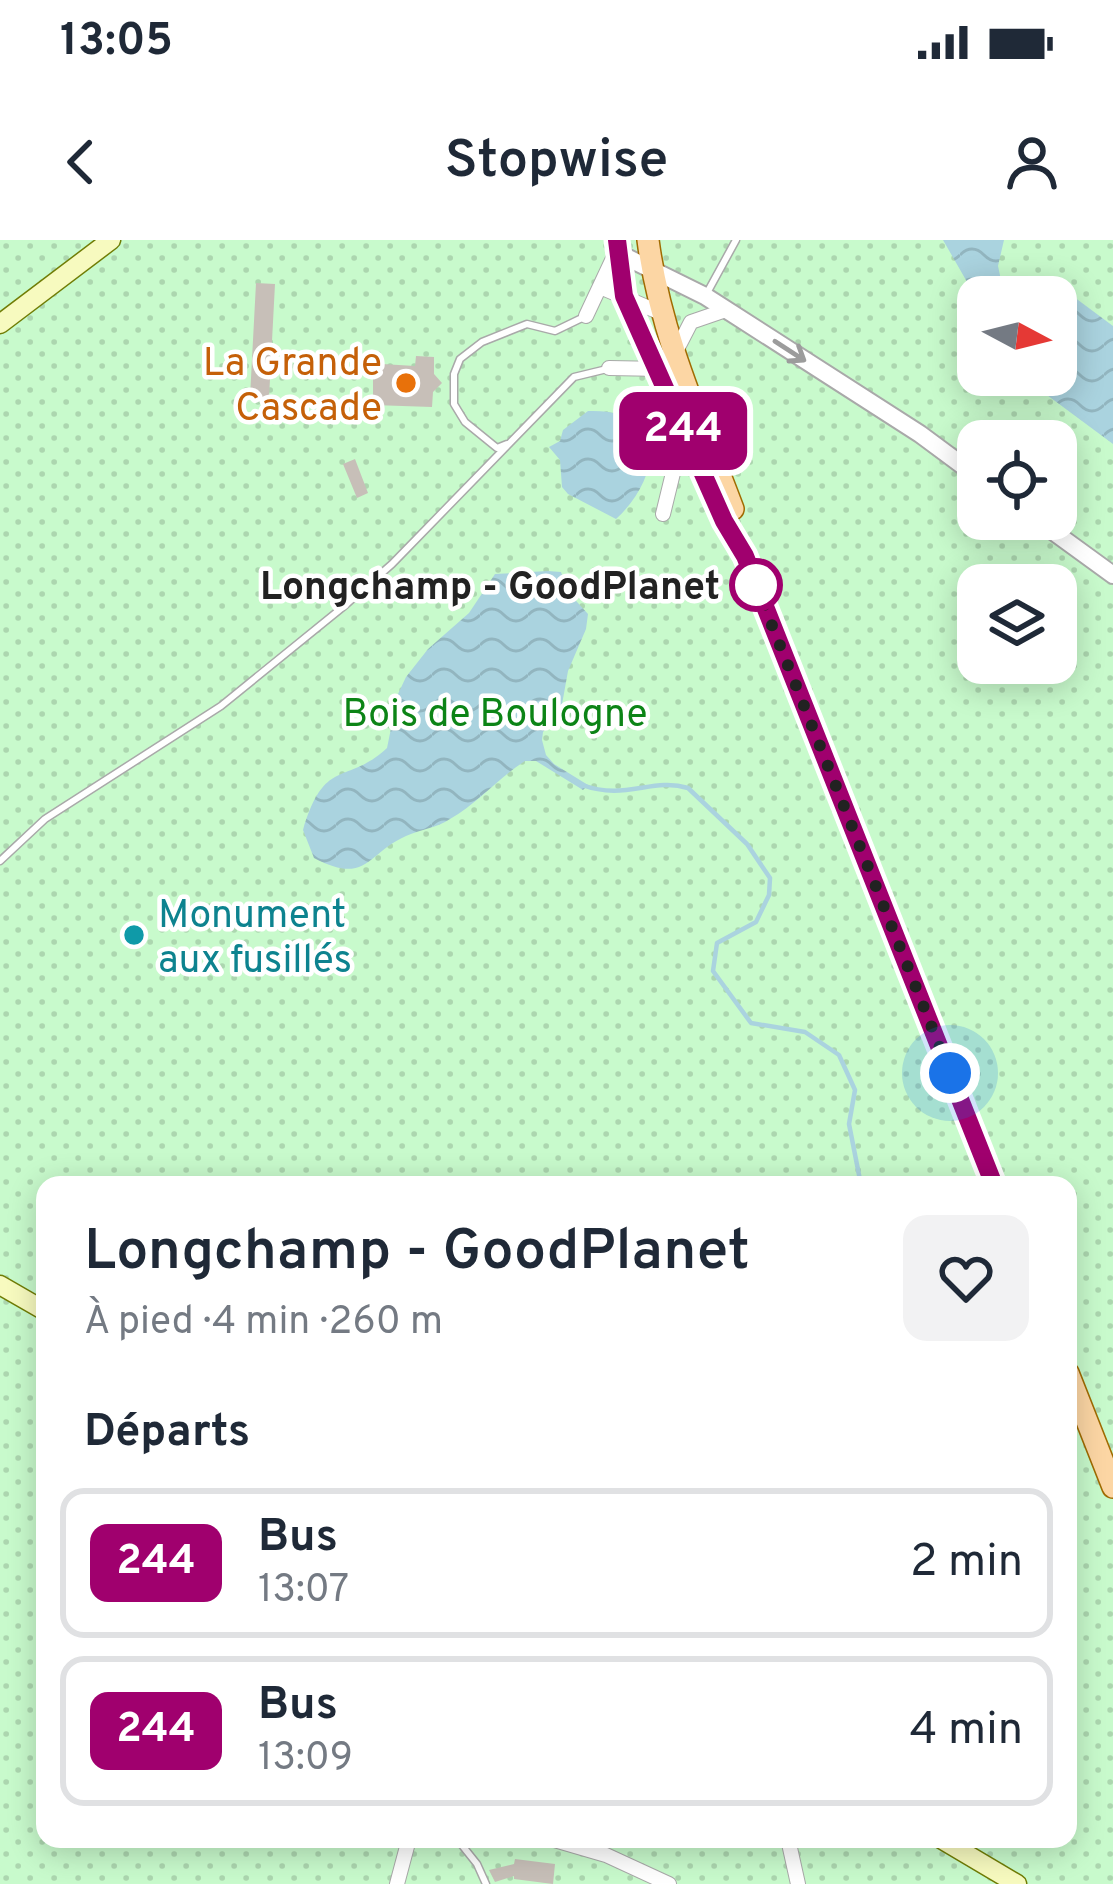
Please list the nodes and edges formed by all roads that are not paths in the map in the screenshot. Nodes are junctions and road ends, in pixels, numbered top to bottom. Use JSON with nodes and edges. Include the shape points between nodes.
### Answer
{"nodes":[{"id":1,"x":111,"y":240,"type":"edge"},
{"id":2,"x":648,"y":240,"type":"edge"},
{"id":3,"x":736,"y":240,"type":"edge"},
{"id":4,"x":611,"y":244,"type":"edge"},
{"id":5,"x":651,"y":268,"type":"junction"},
{"id":6,"x":600,"y":287,"type":"junction"},
{"id":7,"x":624,"y":296,"type":"junction"},
{"id":8,"x":705,"y":296,"type":"junction"},
{"id":9,"x":726,"y":310,"type":"junction"},
{"id":10,"x":661,"y":313,"type":"junction"},
{"id":11,"x":586,"y":316,"type":"joint"},
{"id":12,"x":0,"y":324,"type":"edge"},
{"id":13,"x":674,"y":355,"type":"junction"},
{"id":14,"x":609,"y":368,"type":"joint"},
{"id":15,"x":656,"y":371,"type":"junction"},
{"id":16,"x":683,"y":430,"type":"junction"},
{"id":17,"x":511,"y":443,"type":"junction"},
{"id":18,"x":957,"y":461,"type":"edge"},
{"id":19,"x":663,"y":514,"type":"dead end"},
{"id":20,"x":1065,"y":540,"type":"edge"},
{"id":21,"x":745,"y":556,"type":"junction"},
{"id":22,"x":1113,"y":575,"type":"edge"},
{"id":23,"x":0,"y":861,"type":"edge"},
{"id":24,"x":990,"y":1176,"type":"edge"},
{"id":25,"x":0,"y":1285,"type":"edge"},
{"id":26,"x":36,"y":1306,"type":"edge"},
{"id":27,"x":1077,"y":1396,"type":"edge"},
{"id":28,"x":1113,"y":1487,"type":"edge"},
{"id":29,"x":408,"y":1848,"type":"edge"},
{"id":30,"x":464,"y":1848,"type":"edge"},
{"id":31,"x":582,"y":1848,"type":"edge"},
{"id":32,"x":790,"y":1848,"type":"edge"},
{"id":33,"x":956,"y":1848,"type":"edge"},
{"id":34,"x":398,"y":1884,"type":"edge"},
{"id":35,"x":486,"y":1884,"type":"edge"},
{"id":36,"x":669,"y":1884,"type":"edge"},
{"id":37,"x":798,"y":1884,"type":"edge"},
{"id":38,"x":1016,"y":1884,"type":"edge"}],
"edges":[{"from":1,"to":12,"type":"main road"},
{"from":2,"to":5,"type":"main road"},
{"from":3,"to":8,"type":"lane"},
{"from":4,"to":5,"type":"street"},
{"from":4,"to":6,"type":"street"},
{"from":4,"to":7,"type":"main road"},
{"from":5,"to":8,"type":"street"},
{"from":5,"to":10,"type":"main road"},
{"from":6,"to":7,"type":"street"},
{"from":6,"to":11,"type":"street"},
{"from":7,"to":10,"type":"street"},
{"from":7,"to":15,"type":"main road"},
{"from":8,"to":9,"type":"street"},
{"from":9,"to":13,"type":"street","via":[[691,322]]},
{"from":9,"to":18,"type":"street","one_way":true},
{"from":10,"to":13,"type":"main road"},
{"from":11,"to":17,"type":"lane","via":[[554,331],[527,324],[460,359],[454,404],[487,443]]},
{"from":13,"to":15,"type":"street"},
{"from":13,"to":21,"type":"main road"},
{"from":14,"to":15,"type":"street"},
{"from":14,"to":17,"type":"lane","via":[[574,377]]},
{"from":15,"to":16,"type":"main road"},
{"from":16,"to":19,"type":"street"},
{"from":16,"to":21,"type":"main road"},
{"from":17,"to":23,"type":"lane","via":[[343,607],[221,706],[61,808]]},
{"from":20,"to":22,"type":"street"},
{"from":21,"to":24,"type":"main road"},
{"from":25,"to":26,"type":"main road"},
{"from":27,"to":28,"type":"main road"},
{"from":29,"to":34,"type":"street"},
{"from":30,"to":35,"type":"lane"},
{"from":31,"to":36,"type":"street"},
{"from":32,"to":37,"type":"street"},
{"from":33,"to":38,"type":"main road"}]}
